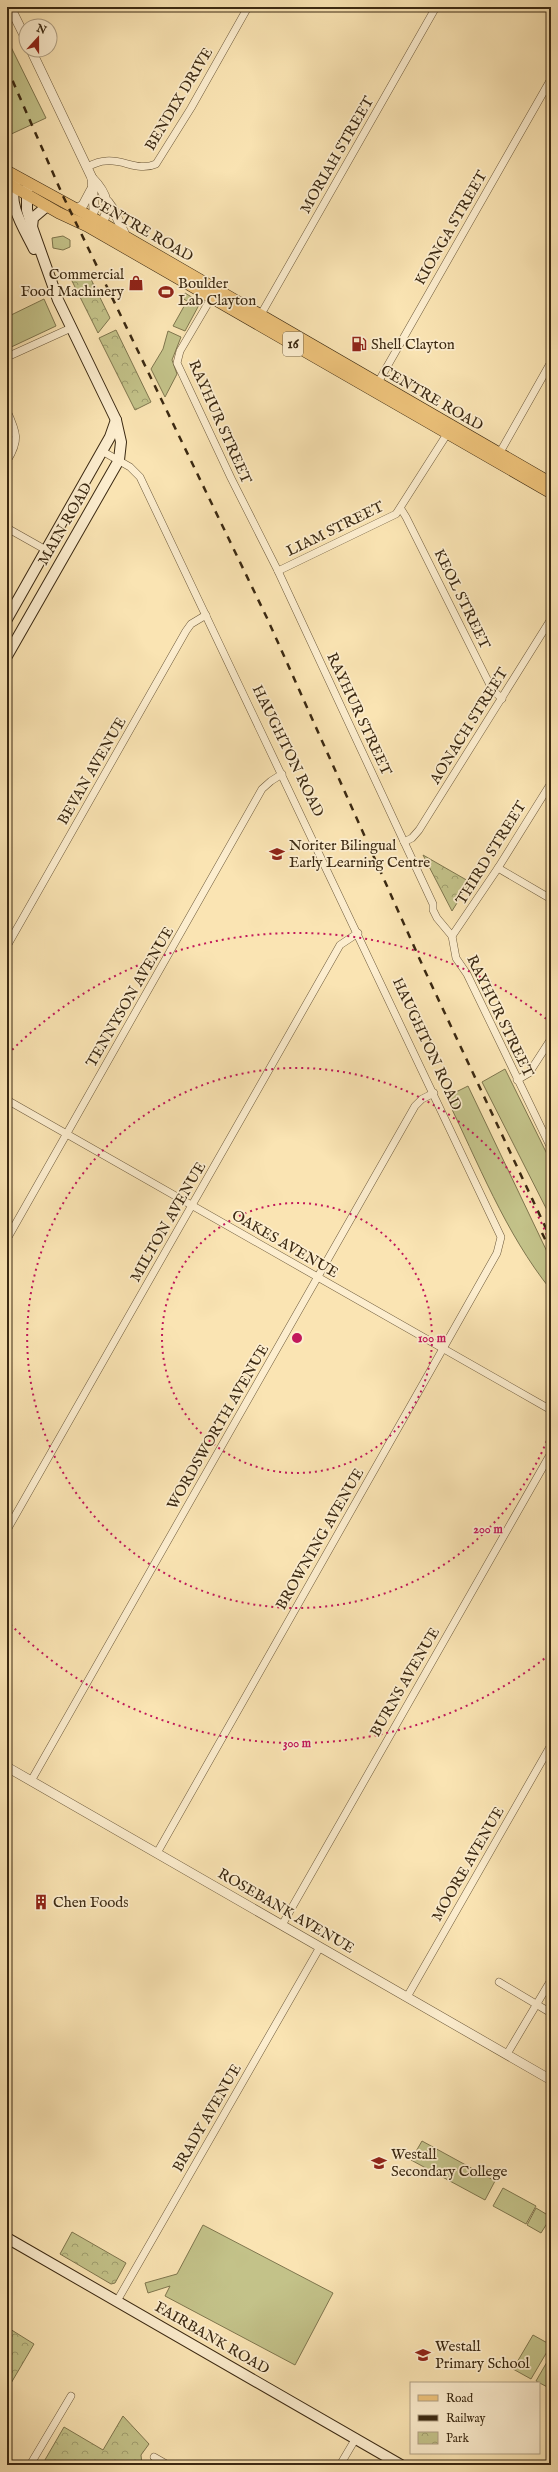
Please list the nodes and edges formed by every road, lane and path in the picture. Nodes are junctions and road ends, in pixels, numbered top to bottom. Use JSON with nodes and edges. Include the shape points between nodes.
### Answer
{"nodes":[{"id":1,"x":10,"y":7,"type":"edge"},
{"id":2,"x":248,"y":7,"type":"edge"},
{"id":3,"x":436,"y":7,"type":"edge"},
{"id":4,"x":18,"y":24,"type":"edge"},
{"id":5,"x":35,"y":58,"type":"edge"},
{"id":6,"x":551,"y":79,"type":"edge"},
{"id":7,"x":87,"y":167,"type":"junction"},
{"id":8,"x":7,"y":171,"type":"edge"},
{"id":9,"x":92,"y":178,"type":"junction"},
{"id":10,"x":17,"y":182,"type":"edge"},
{"id":11,"x":92,"y":189,"type":"junction"},
{"id":12,"x":26,"y":194,"type":"junction"},
{"id":13,"x":108,"y":202,"type":"junction"},
{"id":14,"x":7,"y":204,"type":"edge"},
{"id":15,"x":47,"y":206,"type":"junction"},
{"id":16,"x":77,"y":209,"type":"junction"},
{"id":17,"x":94,"y":224,"type":"junction"},
{"id":18,"x":27,"y":226,"type":"junction"},
{"id":19,"x":126,"y":237,"type":"junction"},
{"id":20,"x":213,"y":294,"type":"junction"},
{"id":21,"x":260,"y":316,"type":"junction"},
{"id":22,"x":71,"y":328,"type":"junction"},
{"id":23,"x":7,"y":357,"type":"edge"},
{"id":24,"x":551,"y":362,"type":"edge"},
{"id":25,"x":376,"y":387,"type":"junction"},
{"id":26,"x":7,"y":411,"type":"edge"},
{"id":27,"x":116,"y":420,"type":"junction"},
{"id":28,"x":450,"y":430,"type":"junction"},
{"id":29,"x":102,"y":451,"type":"junction"},
{"id":30,"x":499,"y":454,"type":"junction"},
{"id":31,"x":119,"y":460,"type":"junction"},
{"id":32,"x":7,"y":461,"type":"edge"},
{"id":33,"x":551,"y":483,"type":"edge"},
{"id":34,"x":551,"y":493,"type":"edge"},
{"id":35,"x":400,"y":509,"type":"junction"},
{"id":36,"x":7,"y":528,"type":"edge"},
{"id":37,"x":46,"y":550,"type":"junction"},
{"id":38,"x":278,"y":571,"type":"junction"},
{"id":39,"x":22,"y":593,"type":"junction"},
{"id":40,"x":38,"y":602,"type":"junction"},
{"id":41,"x":206,"y":616,"type":"junction"},
{"id":42,"x":7,"y":619,"type":"edge"},
{"id":43,"x":551,"y":619,"type":"edge"},
{"id":44,"x":7,"y":656,"type":"edge"},
{"id":45,"x":502,"y":699,"type":"junction"},
{"id":46,"x":282,"y":774,"type":"junction"},
{"id":47,"x":551,"y":783,"type":"edge"},
{"id":48,"x":404,"y":842,"type":"junction"},
{"id":49,"x":498,"y":868,"type":"junction"},
{"id":50,"x":551,"y":899,"type":"edge"},
{"id":51,"x":358,"y":933,"type":"junction"},
{"id":52,"x":452,"y":936,"type":"junction"},
{"id":53,"x":7,"y":946,"type":"edge"},
{"id":54,"x":551,"y":1039,"type":"edge"},
{"id":55,"x":517,"y":1080,"type":"junction"},
{"id":56,"x":434,"y":1093,"type":"junction"},
{"id":57,"x":7,"y":1100,"type":"edge"},
{"id":58,"x":66,"y":1134,"type":"junction"},
{"id":59,"x":551,"y":1148,"type":"edge"},
{"id":60,"x":192,"y":1206,"type":"junction"},
{"id":61,"x":501,"y":1237,"type":"joint"},
{"id":62,"x":7,"y":1238,"type":"edge"},
{"id":63,"x":318,"y":1277,"type":"junction"},
{"id":64,"x":444,"y":1349,"type":"junction"},
{"id":65,"x":551,"y":1410,"type":"edge"},
{"id":66,"x":551,"y":1453,"type":"edge"},
{"id":67,"x":7,"y":1530,"type":"edge"},
{"id":68,"x":551,"y":1745,"type":"edge"},
{"id":69,"x":7,"y":1767,"type":"edge"},
{"id":70,"x":31,"y":1781,"type":"junction"},
{"id":71,"x":157,"y":1853,"type":"junction"},
{"id":72,"x":282,"y":1925,"type":"junction"},
{"id":73,"x":320,"y":1947,"type":"junction"},
{"id":74,"x":551,"y":1980,"type":"edge"},
{"id":75,"x":499,"y":1982,"type":"dead end"},
{"id":76,"x":407,"y":1997,"type":"junction"},
{"id":77,"x":536,"y":2004,"type":"junction"},
{"id":78,"x":551,"y":2013,"type":"edge"},
{"id":79,"x":507,"y":2054,"type":"junction"},
{"id":80,"x":551,"y":2080,"type":"edge"},
{"id":81,"x":8,"y":2240,"type":"edge"},
{"id":82,"x":117,"y":2301,"type":"junction"},
{"id":83,"x":71,"y":2396,"type":"dead end"},
{"id":84,"x":356,"y":2438,"type":"junction"},
{"id":85,"x":154,"y":2457,"type":"dead end"},
{"id":86,"x":30,"y":2465,"type":"edge"},
{"id":87,"x":168,"y":2465,"type":"edge"},
{"id":88,"x":340,"y":2465,"type":"edge"},
{"id":89,"x":401,"y":2465,"type":"edge"}],
"edges":[{"from":1,"to":4,"type":"street"},
{"from":2,"to":7,"type":"street","name":"BENDIX DRIVE","via":[[156,164],[138,167],[106,160]]},
{"from":3,"to":21,"type":"street","name":"MORIAH STREET"},
{"from":5,"to":7,"type":"street"},
{"from":6,"to":25,"type":"street","name":"KIONGA STREET"},
{"from":7,"to":9,"type":"street"},
{"from":8,"to":10,"type":"main road","name":"CENTRE ROAD","number":"16"},
{"from":9,"to":11,"type":"street"},
{"from":9,"to":13,"type":"street","via":[[102,188]]},
{"from":10,"to":12,"type":"main road","name":"CENTRE ROAD","number":"16"},
{"from":10,"to":16,"type":"main road","name":"CENTRE ROAD","number":"16"},
{"from":10,"to":18,"type":"main road","via":[[14,205]]},
{"from":11,"to":16,"type":"street","via":[[84,205]]},
{"from":11,"to":17,"type":"street"},
{"from":12,"to":15,"type":"main road","name":"CENTRE ROAD","number":"16"},
{"from":12,"to":18,"type":"main road"},
{"from":13,"to":17,"type":"street"},
{"from":13,"to":19,"type":"street"},
{"from":14,"to":18,"type":"main road"},
{"from":15,"to":17,"type":"main road","name":"CENTRE ROAD","number":"16"},
{"from":15,"to":18,"type":"main road"},
{"from":16,"to":17,"type":"main road","name":"CENTRE ROAD","number":"16"},
{"from":17,"to":19,"type":"main road","name":"CENTRE ROAD","number":"16"},
{"from":17,"to":20,"type":"main road","name":"CENTRE ROAD","number":"16"},
{"from":18,"to":22,"type":"main road"},
{"from":19,"to":20,"type":"main road","name":"CENTRE ROAD","number":"16"},
{"from":20,"to":21,"type":"main road","name":"CENTRE ROAD","number":"16"},
{"from":20,"to":25,"type":"main road","name":"CENTRE ROAD","number":"16"},
{"from":20,"to":38,"type":"street","name":"RAYHUR STREET","via":[[180,351],[177,363]]},
{"from":21,"to":25,"type":"main road","name":"CENTRE ROAD","number":"16"},
{"from":22,"to":23,"type":"street"},
{"from":22,"to":27,"type":"main road"},
{"from":24,"to":30,"type":"street"},
{"from":25,"to":28,"type":"main road","name":"CENTRE ROAD","number":"16"},
{"from":26,"to":32,"type":"street","via":[[17,433],[16,443]]},
{"from":27,"to":29,"type":"main road"},
{"from":27,"to":31,"type":"main road","via":[[121,442]]},
{"from":28,"to":30,"type":"main road","name":"CENTRE ROAD","number":"16"},
{"from":28,"to":34,"type":"main road","name":"CENTRE ROAD","number":"16"},
{"from":28,"to":35,"type":"street","name":"LIAM STREET"},
{"from":29,"to":31,"type":"street","name":"HAUGHTON ROAD"},
{"from":29,"to":37,"type":"main road","name":"MAIN ROAD"},
{"from":30,"to":33,"type":"main road","name":"CENTRE ROAD","number":"16"},
{"from":31,"to":40,"type":"main road","name":"MAIN ROAD"},
{"from":31,"to":41,"type":"street","name":"HAUGHTON ROAD","via":[[140,477]]},
{"from":35,"to":38,"type":"street","name":"LIAM STREET","via":[[396,514]]},
{"from":35,"to":45,"type":"street","name":"KEOL STREET","via":[[492,689]]},
{"from":36,"to":37,"type":"street"},
{"from":37,"to":39,"type":"main road","name":"MAIN ROAD"},
{"from":38,"to":48,"type":"street","name":"RAYHUR STREET"},
{"from":39,"to":40,"type":"main road"},
{"from":39,"to":42,"type":"main road","name":"MAIN ROAD"},
{"from":40,"to":44,"type":"main road","name":"MAIN ROAD"},
{"from":41,"to":46,"type":"street","name":"HAUGHTON ROAD"},
{"from":41,"to":53,"type":"street","name":"BEVAN AVENUE","via":[[191,624],[186,631]]},
{"from":43,"to":45,"type":"street","name":"AONACH STREET"},
{"from":45,"to":48,"type":"street","name":"AONACH STREET","via":[[419,830]]},
{"from":46,"to":51,"type":"street","name":"HAUGHTON ROAD"},
{"from":46,"to":58,"type":"street","name":"TENNYSON AVENUE","via":[[270,781],[262,790]]},
{"from":47,"to":49,"type":"street","name":"THIRD STREET"},
{"from":48,"to":52,"type":"street","name":"RAYHUR STREET","via":[[433,904],[433,910]]},
{"from":49,"to":50,"type":"street"},
{"from":49,"to":52,"type":"street","name":"THIRD STREET"},
{"from":51,"to":56,"type":"street","name":"HAUGHTON ROAD"},
{"from":51,"to":60,"type":"street","name":"MILTON AVENUE","via":[[340,945]]},
{"from":52,"to":55,"type":"street","name":"RAYHUR STREET","via":[[456,958]]},
{"from":54,"to":55,"type":"street","via":[[529,1073]]},
{"from":55,"to":59,"type":"street","name":"RAYHUR STREET"},
{"from":56,"to":61,"type":"street","name":"HAUGHTON ROAD"},
{"from":56,"to":63,"type":"street","name":"WORDSWORTH AVENUE","via":[[422,1099],[416,1106]]},
{"from":57,"to":58,"type":"street","name":"OAKES AVENUE"},
{"from":58,"to":60,"type":"street","name":"OAKES AVENUE"},
{"from":58,"to":62,"type":"street","name":"TENNYSON AVENUE"},
{"from":60,"to":63,"type":"street","name":"OAKES AVENUE"},
{"from":60,"to":67,"type":"street","name":"MILTON AVENUE"},
{"from":61,"to":64,"type":"street","name":"BROWNING AVENUE","via":[[497,1253]]},
{"from":63,"to":64,"type":"street","name":"OAKES AVENUE"},
{"from":63,"to":70,"type":"street","name":"WORDSWORTH AVENUE"},
{"from":64,"to":65,"type":"street","name":"OAKES AVENUE"},
{"from":64,"to":71,"type":"street","name":"BROWNING AVENUE"},
{"from":66,"to":72,"type":"street","name":"BURNS AVENUE"},
{"from":68,"to":76,"type":"street","name":"MOORE AVENUE"},
{"from":69,"to":70,"type":"street","name":"ROSEBANK AVENUE"},
{"from":70,"to":71,"type":"street","name":"ROSEBANK AVENUE"},
{"from":71,"to":72,"type":"street","name":"ROSEBANK AVENUE"},
{"from":72,"to":73,"type":"street","name":"ROSEBANK AVENUE"},
{"from":73,"to":76,"type":"street","name":"ROSEBANK AVENUE"},
{"from":73,"to":82,"type":"street","name":"BRADY AVENUE"},
{"from":74,"to":77,"type":"street"},
{"from":75,"to":77,"type":"street"},
{"from":76,"to":79,"type":"street","name":"ROSEBANK AVENUE"},
{"from":77,"to":78,"type":"street"},
{"from":77,"to":79,"type":"street"},
{"from":79,"to":80,"type":"street","name":"ROSEBANK AVENUE"},
{"from":81,"to":82,"type":"main road","name":"FAIRBANK ROAD"},
{"from":82,"to":84,"type":"main road","name":"FAIRBANK ROAD"},
{"from":83,"to":86,"type":"street"},
{"from":84,"to":88,"type":"street"},
{"from":84,"to":89,"type":"main road","name":"FAIRBANK ROAD"},
{"from":85,"to":87,"type":"street"}]}
